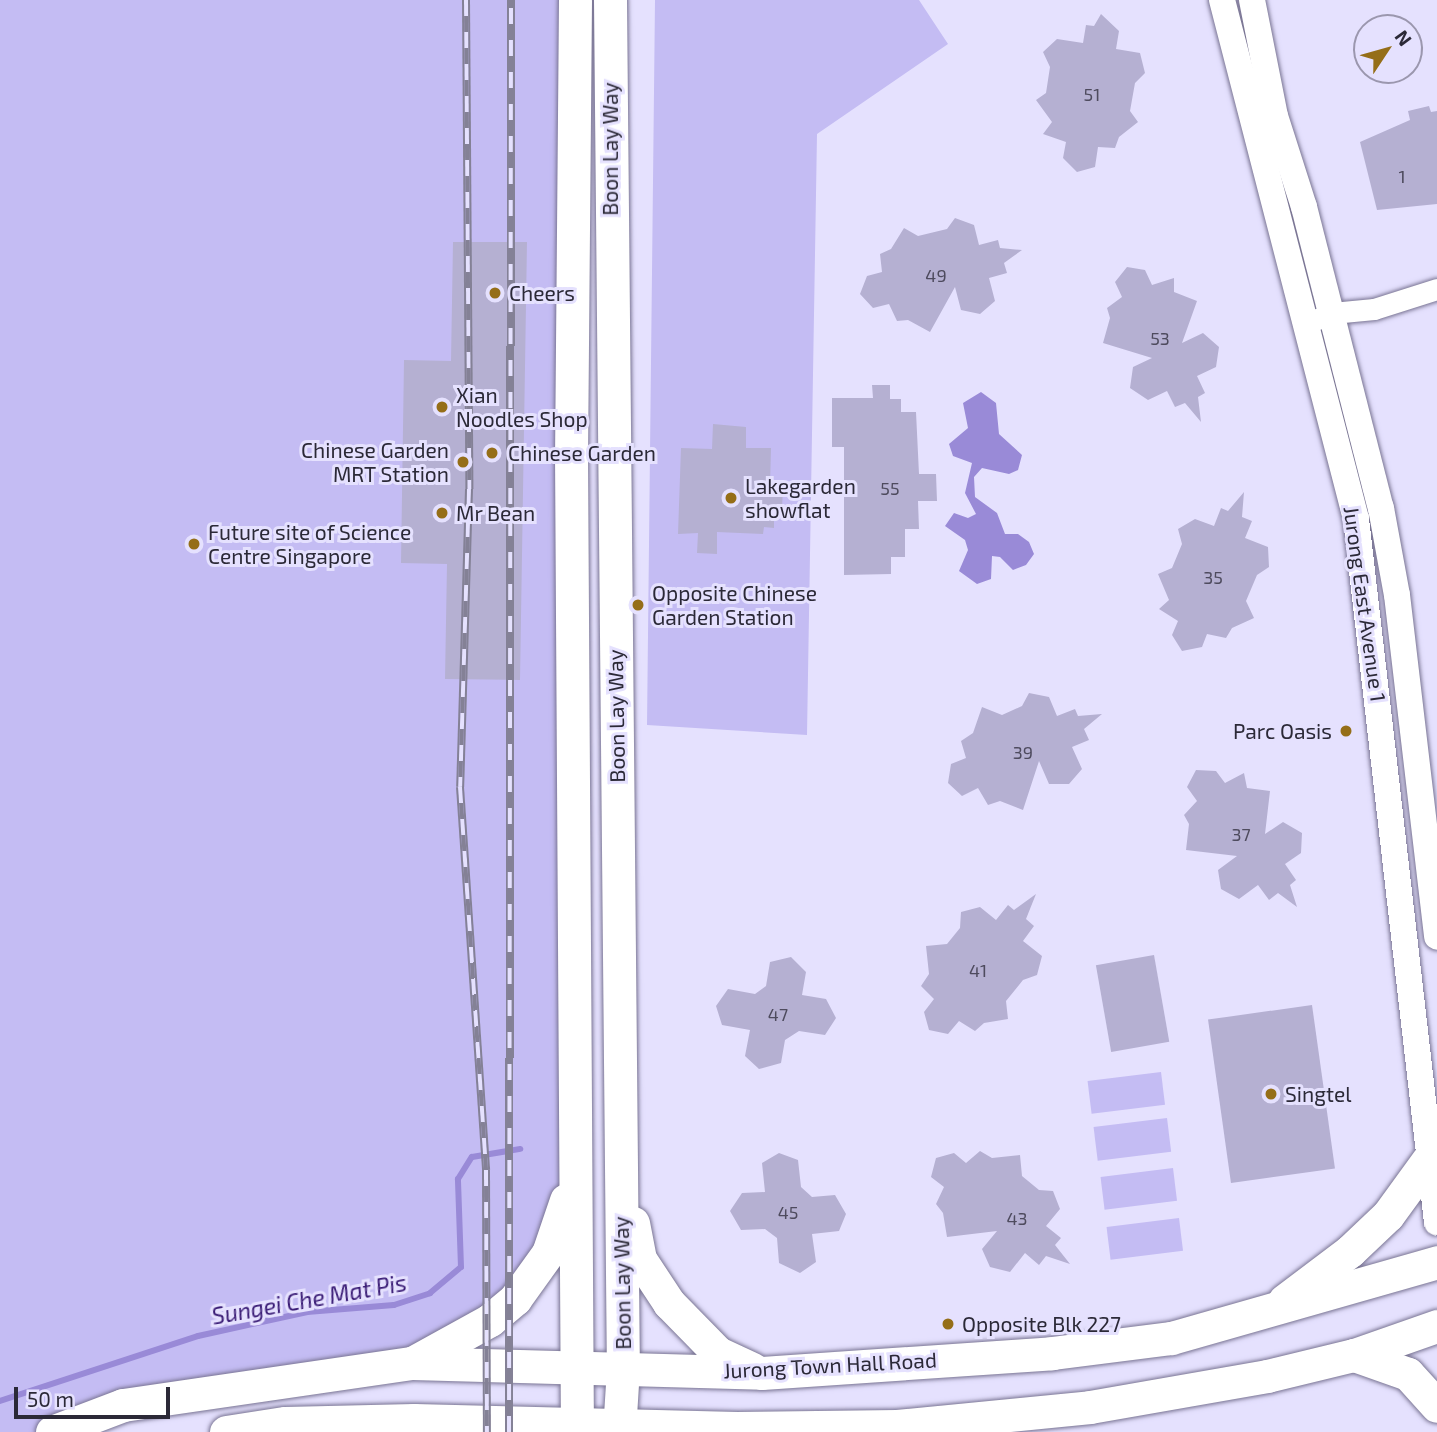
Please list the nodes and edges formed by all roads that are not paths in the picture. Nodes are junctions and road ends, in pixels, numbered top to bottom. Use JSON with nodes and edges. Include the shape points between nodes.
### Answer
{"nodes":[{"id":1,"x":575,"y":0,"type":"edge"},
{"id":2,"x":610,"y":0,"type":"edge"},
{"id":3,"x":1222,"y":0,"type":"edge"},
{"id":4,"x":1252,"y":0,"type":"edge"},
{"id":5,"x":1437,"y":289,"type":"edge"},
{"id":6,"x":1334,"y":322,"type":"junction"},
{"id":7,"x":1308,"y":332,"type":"junction"},
{"id":8,"x":1437,"y":937,"type":"edge"},
{"id":9,"x":620,"y":1152,"type":"junction"},
{"id":10,"x":1428,"y":1160,"type":"junction"},
{"id":11,"x":576,"y":1171,"type":"junction"},
{"id":12,"x":1437,"y":1222,"type":"edge"},
{"id":13,"x":1437,"y":1262,"type":"edge"},
{"id":14,"x":1271,"y":1311,"type":"junction"},
{"id":15,"x":1437,"y":1326,"type":"edge"},
{"id":16,"x":1354,"y":1355,"type":"junction"},
{"id":17,"x":412,"y":1363,"type":"junction"},
{"id":18,"x":577,"y":1364,"type":"junction"},
{"id":19,"x":623,"y":1368,"type":"junction"},
{"id":20,"x":762,"y":1373,"type":"junction"},
{"id":21,"x":1437,"y":1406,"type":"edge"},
{"id":22,"x":454,"y":1426,"type":"edge"},
{"id":23,"x":577,"y":1427,"type":"edge"},
{"id":24,"x":620,"y":1427,"type":"edge"},
{"id":25,"x":735,"y":1430,"type":"edge"},
{"id":26,"x":52,"y":1432,"type":"edge"},
{"id":27,"x":226,"y":1432,"type":"edge"}],
"edges":[{"from":1,"to":11,"type":"main road","name":"Boon Lay Way","via":[[570,466]]},
{"from":2,"to":9,"type":"main road","name":"Boon Lay Way"},
{"from":3,"to":7,"type":"street","name":"Jurong East Avenue 1"},
{"from":4,"to":6,"type":"street","name":"Jurong East Avenue 1","via":[[1275,116]]},
{"from":5,"to":6,"type":"street"},
{"from":6,"to":7,"type":"street"},
{"from":6,"to":8,"type":"street","name":"Jurong East Avenue 1","via":[[1381,508],[1397,595]]},
{"from":7,"to":10,"type":"street","name":"Jurong East Avenue 1","via":[[1356,519],[1396,840]]},
{"from":9,"to":19,"type":"main road","name":"Boon Lay Way"},
{"from":9,"to":20,"type":"main road","via":[[640,1259],[669,1303],[719,1353]]},
{"from":10,"to":12,"type":"street","name":"Jurong East Avenue 1"},
{"from":10,"to":14,"type":"main road","via":[[1388,1215],[1350,1251]]},
{"from":11,"to":17,"type":"main road","via":[[548,1253],[533,1280],[490,1320]]},
{"from":11,"to":18,"type":"main road","name":"Boon Lay Way"},
{"from":13,"to":14,"type":"main road","name":"Jurong Town Hall Road"},
{"from":14,"to":20,"type":"main road","name":"Jurong Town Hall Road","via":[[1171,1338],[1052,1353]]},
{"from":15,"to":16,"type":"main road"},
{"from":16,"to":21,"type":"main road","via":[[1408,1374]]},
{"from":16,"to":25,"type":"main road","via":[[1090,1407],[897,1426]]},
{"from":17,"to":18,"type":"main road","name":"Jurong Town Hall Road"},
{"from":17,"to":26,"type":"main road","name":"Jurong Town Hall Road","via":[[123,1405]]},
{"from":18,"to":19,"type":"main road","name":"Jurong Town Hall Road"},
{"from":18,"to":23,"type":"main road","name":"Boon Lay Way"},
{"from":19,"to":20,"type":"main road","name":"Jurong Town Hall Road"},
{"from":19,"to":24,"type":"main road","name":"Boon Lay Way"},
{"from":22,"to":23,"type":"main road"},
{"from":22,"to":27,"type":"main road","via":[[285,1423]]},
{"from":23,"to":24,"type":"main road"},
{"from":24,"to":25,"type":"main road"}]}
